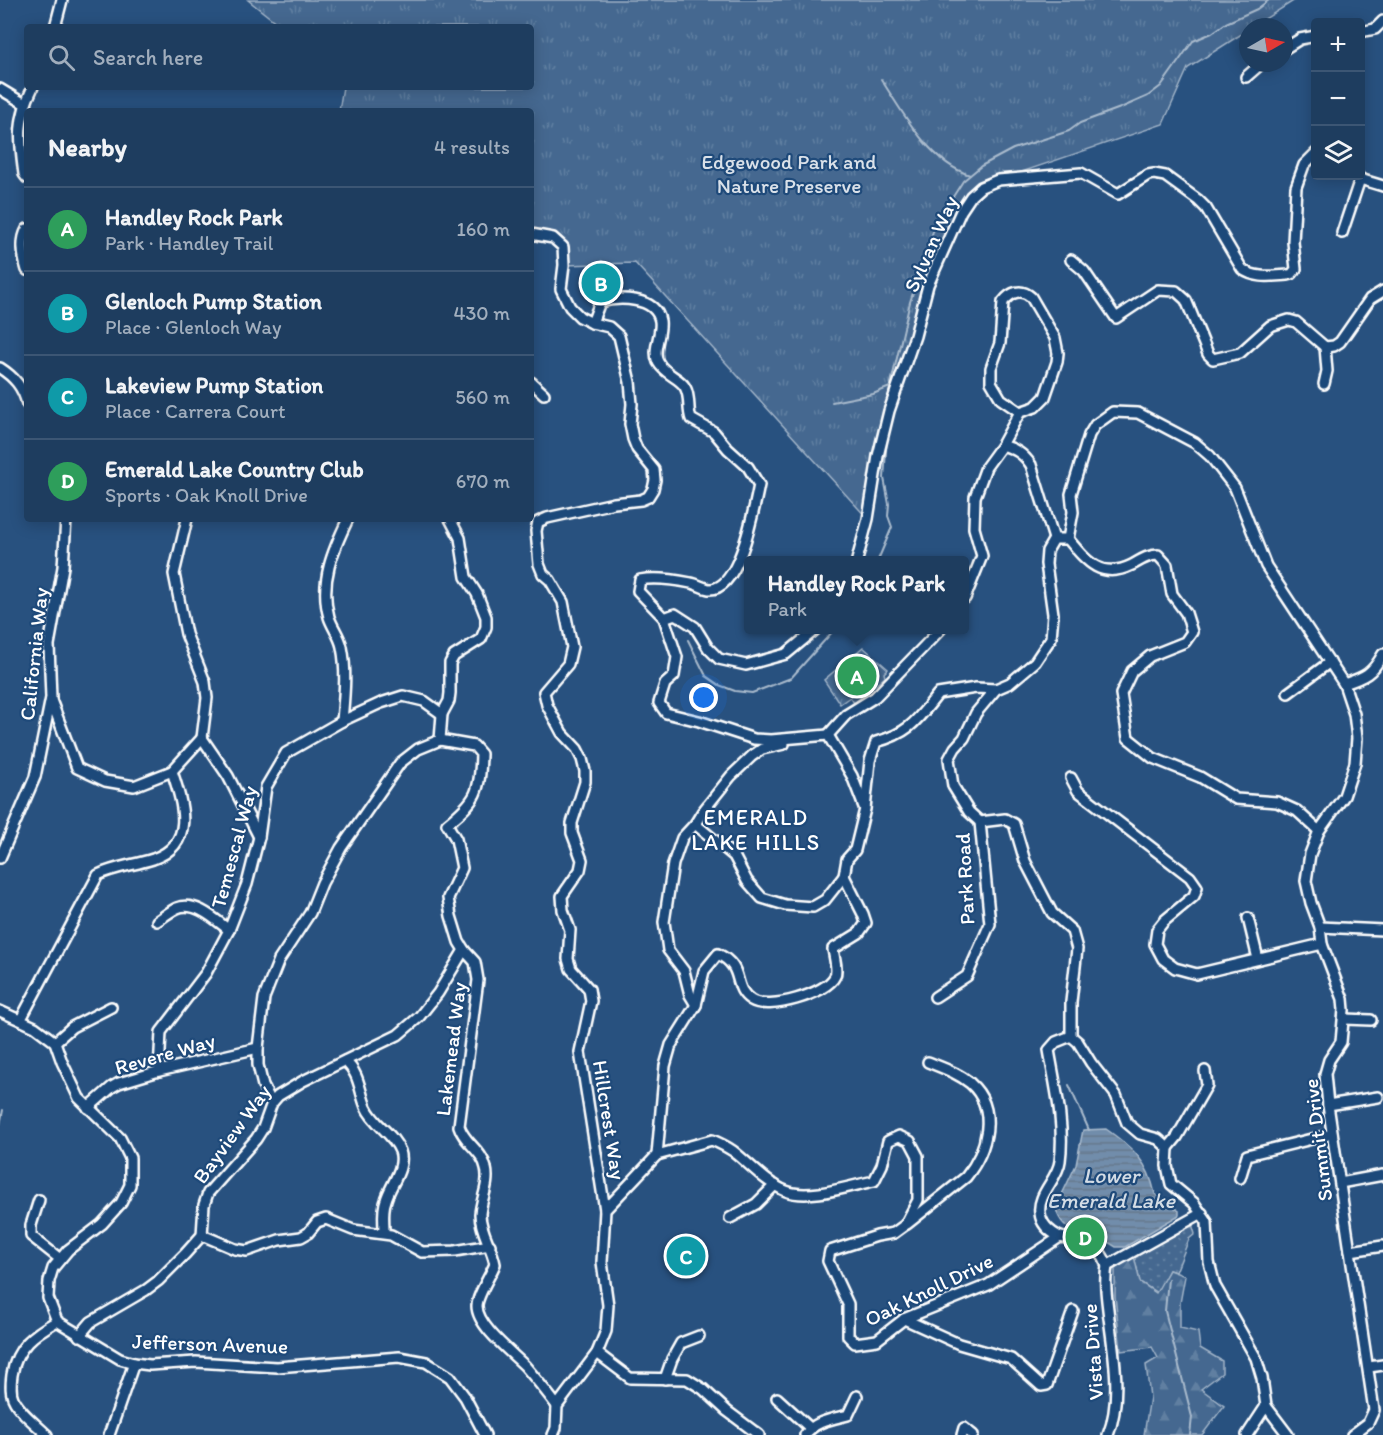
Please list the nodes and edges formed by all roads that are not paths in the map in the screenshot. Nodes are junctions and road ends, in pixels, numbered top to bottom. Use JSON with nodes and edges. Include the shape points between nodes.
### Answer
{"nodes":[{"id":1,"x":62,"y":0,"type":"edge"},
{"id":2,"x":1383,"y":21,"type":"edge"},
{"id":3,"x":56,"y":24,"type":"edge"},
{"id":4,"x":1365,"y":31,"type":"edge"},
{"id":5,"x":1311,"y":37,"type":"edge"},
{"id":6,"x":1293,"y":43,"type":"edge"},
{"id":7,"x":1252,"y":72,"type":"edge"},
{"id":8,"x":1246,"y":78,"type":"dead end"},
{"id":9,"x":0,"y":89,"type":"edge"},
{"id":10,"x":32,"y":90,"type":"edge"},
{"id":11,"x":25,"y":104,"type":"junction"},
{"id":12,"x":1311,"y":158,"type":"edge"},
{"id":13,"x":24,"y":174,"type":"edge"},
{"id":14,"x":1357,"y":180,"type":"edge"},
{"id":15,"x":1365,"y":180,"type":"edge"},
{"id":16,"x":1383,"y":186,"type":"edge"},
{"id":17,"x":1342,"y":233,"type":"dead end"},
{"id":18,"x":534,"y":235,"type":"edge"},
{"id":19,"x":24,"y":240,"type":"edge"},
{"id":20,"x":1071,"y":260,"type":"dead end"},
{"id":21,"x":24,"y":261,"type":"edge"},
{"id":22,"x":1383,"y":291,"type":"edge"},
{"id":23,"x":592,"y":323,"type":"junction"},
{"id":24,"x":1325,"y":347,"type":"junction"},
{"id":25,"x":0,"y":368,"type":"edge"},
{"id":26,"x":1324,"y":384,"type":"dead end"},
{"id":27,"x":534,"y":385,"type":"edge"},
{"id":28,"x":24,"y":393,"type":"edge"},
{"id":29,"x":544,"y":394,"type":"dead end"},
{"id":30,"x":1020,"y":412,"type":"junction"},
{"id":31,"x":1002,"y":445,"type":"junction"},
{"id":32,"x":66,"y":522,"type":"edge"},
{"id":33,"x":186,"y":522,"type":"edge"},
{"id":34,"x":347,"y":522,"type":"edge"},
{"id":35,"x":452,"y":522,"type":"edge"},
{"id":36,"x":1054,"y":539,"type":"junction"},
{"id":37,"x":1068,"y":539,"type":"junction"},
{"id":38,"x":858,"y":556,"type":"edge"},
{"id":39,"x":969,"y":588,"type":"edge"},
{"id":40,"x":664,"y":618,"type":"junction"},
{"id":41,"x":810,"y":634,"type":"edge"},
{"id":42,"x":936,"y":634,"type":"edge"},
{"id":43,"x":1383,"y":654,"type":"edge"},
{"id":44,"x":1330,"y":663,"type":"junction"},
{"id":45,"x":1344,"y":684,"type":"junction"},
{"id":46,"x":996,"y":689,"type":"junction"},
{"id":47,"x":1288,"y":693,"type":"dead end"},
{"id":48,"x":51,"y":698,"type":"junction"},
{"id":49,"x":442,"y":714,"type":"junction"},
{"id":50,"x":342,"y":721,"type":"junction"},
{"id":51,"x":828,"y":735,"type":"junction"},
{"id":52,"x":808,"y":736,"type":"junction"},
{"id":53,"x":202,"y":738,"type":"junction"},
{"id":54,"x":440,"y":740,"type":"junction"},
{"id":55,"x":172,"y":771,"type":"junction"},
{"id":56,"x":1071,"y":778,"type":"dead end"},
{"id":57,"x":865,"y":809,"type":"junction"},
{"id":58,"x":980,"y":822,"type":"junction"},
{"id":59,"x":695,"y":824,"type":"junction"},
{"id":60,"x":1319,"y":831,"type":"junction"},
{"id":61,"x":258,"y":837,"type":"junction"},
{"id":62,"x":0,"y":858,"type":"edge"},
{"id":63,"x":844,"y":876,"type":"junction"},
{"id":64,"x":1248,"y":918,"type":"dead end"},
{"id":65,"x":157,"y":921,"type":"dead end"},
{"id":66,"x":1320,"y":927,"type":"junction"},
{"id":67,"x":229,"y":930,"type":"junction"},
{"id":68,"x":1383,"y":930,"type":"edge"},
{"id":69,"x":1322,"y":944,"type":"junction"},
{"id":70,"x":464,"y":950,"type":"junction"},
{"id":71,"x":1258,"y":959,"type":"junction"},
{"id":72,"x":935,"y":997,"type":"dead end"},
{"id":73,"x":696,"y":1005,"type":"junction"},
{"id":74,"x":111,"y":1007,"type":"dead end"},
{"id":75,"x":0,"y":1011,"type":"edge"},
{"id":76,"x":21,"y":1019,"type":"junction"},
{"id":77,"x":1344,"y":1019,"type":"junction"},
{"id":78,"x":1371,"y":1020,"type":"dead end"},
{"id":79,"x":1071,"y":1036,"type":"junction"},
{"id":80,"x":55,"y":1042,"type":"junction"},
{"id":81,"x":258,"y":1048,"type":"junction"},
{"id":82,"x":345,"y":1061,"type":"junction"},
{"id":83,"x":928,"y":1062,"type":"dead end"},
{"id":84,"x":159,"y":1071,"type":"junction"},
{"id":85,"x":1205,"y":1071,"type":"dead end"},
{"id":86,"x":1378,"y":1097,"type":"dead end"},
{"id":87,"x":272,"y":1103,"type":"junction"},
{"id":88,"x":1328,"y":1105,"type":"junction"},
{"id":89,"x":88,"y":1108,"type":"junction"},
{"id":90,"x":1332,"y":1134,"type":"junction"},
{"id":91,"x":1168,"y":1148,"type":"junction"},
{"id":92,"x":657,"y":1155,"type":"junction"},
{"id":93,"x":1383,"y":1175,"type":"edge"},
{"id":94,"x":1240,"y":1178,"type":"dead end"},
{"id":95,"x":1340,"y":1183,"type":"junction"},
{"id":96,"x":775,"y":1185,"type":"junction"},
{"id":97,"x":39,"y":1200,"type":"dead end"},
{"id":98,"x":605,"y":1210,"type":"junction"},
{"id":99,"x":1202,"y":1213,"type":"junction"},
{"id":100,"x":730,"y":1218,"type":"dead end"},
{"id":101,"x":905,"y":1225,"type":"junction"},
{"id":102,"x":384,"y":1232,"type":"junction"},
{"id":103,"x":202,"y":1235,"type":"junction"},
{"id":104,"x":1060,"y":1236,"type":"junction"},
{"id":105,"x":490,"y":1245,"type":"junction"},
{"id":106,"x":1383,"y":1246,"type":"edge"},
{"id":107,"x":1350,"y":1251,"type":"junction"},
{"id":108,"x":60,"y":1259,"type":"junction"},
{"id":109,"x":1107,"y":1266,"type":"junction"},
{"id":110,"x":1073,"y":1311,"type":"dead end"},
{"id":111,"x":904,"y":1319,"type":"junction"},
{"id":112,"x":57,"y":1321,"type":"junction"},
{"id":113,"x":79,"y":1336,"type":"junction"},
{"id":114,"x":699,"y":1336,"type":"dead end"},
{"id":115,"x":597,"y":1353,"type":"junction"},
{"id":116,"x":134,"y":1363,"type":"junction"},
{"id":117,"x":1383,"y":1365,"type":"edge"},
{"id":118,"x":1369,"y":1367,"type":"junction"},
{"id":119,"x":665,"y":1379,"type":"junction"},
{"id":120,"x":857,"y":1396,"type":"dead end"},
{"id":121,"x":777,"y":1398,"type":"dead end"},
{"id":122,"x":557,"y":1406,"type":"junction"},
{"id":123,"x":1266,"y":1406,"type":"junction"},
{"id":124,"x":963,"y":1431,"type":"edge"},
{"id":125,"x":807,"y":1432,"type":"edge"},
{"id":126,"x":47,"y":1435,"type":"edge"},
{"id":127,"x":109,"y":1435,"type":"edge"},
{"id":128,"x":485,"y":1435,"type":"edge"},
{"id":129,"x":553,"y":1435,"type":"edge"},
{"id":130,"x":759,"y":1435,"type":"edge"},
{"id":131,"x":974,"y":1435,"type":"edge"},
{"id":132,"x":1108,"y":1435,"type":"edge"},
{"id":133,"x":1247,"y":1435,"type":"edge"},
{"id":134,"x":1288,"y":1435,"type":"edge"},
{"id":135,"x":1352,"y":1435,"type":"edge"}],
"edges":[{"from":1,"to":3,"type":"street"},
{"from":2,"to":4,"type":"street","via":[[1375,29]]},
{"from":5,"to":6,"type":"street"},
{"from":7,"to":8,"type":"street"},
{"from":9,"to":11,"type":"street"},
{"from":10,"to":11,"type":"street"},
{"from":11,"to":13,"type":"street","via":[[19,126]]},
{"from":12,"to":38,"type":"street","name":"Sylvan Way","via":[[1304,165],[1296,187],[1296,269],[1288,275],[1248,274],[1206,208],[1165,176],[1148,175],[1118,195],[1082,173],[998,180],[981,187],[961,211],[928,285],[915,336],[888,411]]},
{"from":14,"to":17,"type":"street"},
{"from":15,"to":16,"type":"street"},
{"from":18,"to":23,"type":"street","name":"Hillcrest Way","via":[[553,238],[563,247],[561,289],[570,308]]},
{"from":19,"to":21,"type":"street"},
{"from":20,"to":24,"type":"street","via":[[1084,271],[1116,318],[1158,290],[1176,291],[1186,300],[1213,359],[1240,353],[1270,326],[1289,320]]},
{"from":22,"to":24,"type":"street","via":[[1370,298],[1340,342]]},
{"from":23,"to":40,"type":"street","via":[[600,302],[612,298],[643,302],[653,309],[660,320],[656,360],[664,372],[684,385],[691,419],[714,432],[748,467],[759,485],[738,561],[731,577],[719,588],[640,580],[638,591]]},
{"from":23,"to":98,"type":"street","name":"Hillcrest Way","via":[[609,327],[619,336],[630,382],[633,439],[654,470],[655,480],[648,497],[547,518],[538,522],[536,531],[539,564],[563,602],[572,647],[568,664],[544,692],[546,705],[562,733],[577,749],[585,771],[572,823],[582,860],[580,870],[562,896],[570,930],[568,959],[571,969],[589,989],[591,1001],[580,1052]]},
{"from":24,"to":26,"type":"street"},
{"from":25,"to":28,"type":"street","via":[[16,379]]},
{"from":27,"to":29,"type":"street"},
{"from":30,"to":30,"type":"street","via":[[995,392],[990,375],[1000,342],[1003,302],[1019,291],[1031,297],[1055,338],[1058,353],[1045,398]]},
{"from":30,"to":31,"type":"street"},
{"from":31,"to":36,"type":"street","via":[[1024,455],[1031,465]]},
{"from":31,"to":39,"type":"street","via":[[986,467],[975,497],[974,528],[982,556]]},
{"from":32,"to":48,"type":"street","name":"California Way","via":[[63,567],[49,645]]},
{"from":33,"to":53,"type":"street","via":[[174,574],[186,634],[205,682]]},
{"from":34,"to":50,"type":"street","via":[[330,561],[326,583],[331,625],[342,645]]},
{"from":35,"to":49,"type":"street","via":[[460,538],[466,577],[477,594],[486,627],[481,639],[454,656],[450,663],[449,702]]},
{"from":36,"to":37,"type":"street"},
{"from":36,"to":46,"type":"street","via":[[1047,551],[1046,564],[1053,614],[1051,638],[1035,662],[1010,683]]},
{"from":37,"to":44,"type":"street","name":"Summit Drive","via":[[1073,512],[1071,494],[1089,435],[1095,425],[1113,412],[1138,413],[1195,443],[1235,488],[1266,566]]},
{"from":37,"to":60,"type":"street","via":[[1083,558],[1102,571],[1120,570],[1158,555],[1167,564],[1172,594],[1186,613],[1192,632],[1185,642],[1150,656],[1132,671],[1121,694],[1128,738],[1153,758],[1200,777],[1236,799],[1277,802],[1297,811]]},
{"from":40,"to":41,"type":"street","via":[[675,614],[683,618],[695,627],[719,659],[746,665],[786,654]]},
{"from":40,"to":52,"type":"street","via":[[677,657],[674,676],[665,684],[659,704],[666,713],[754,739]]},
{"from":42,"to":51,"type":"street","via":[[875,697],[846,715]]},
{"from":43,"to":45,"type":"street","via":[[1366,677]]},
{"from":44,"to":45,"type":"street","name":"Summit Drive"},
{"from":44,"to":47,"type":"street"},
{"from":45,"to":60,"type":"street","name":"Summit Drive","via":[[1358,738],[1355,763],[1344,796]]},
{"from":46,"to":57,"type":"street","via":[[938,694],[914,724],[896,737],[876,742],[870,760]]},
{"from":46,"to":58,"type":"street","via":[[976,713],[949,759],[953,786]]},
{"from":48,"to":55,"type":"street","via":[[76,768],[105,781],[134,786]]},
{"from":48,"to":62,"type":"street","name":"California Way","via":[[35,777]]},
{"from":49,"to":50,"type":"street","name":"Temescal Way","via":[[424,701],[403,696]]},
{"from":49,"to":54,"type":"street"},
{"from":50,"to":61,"type":"street","name":"Temescal Way","via":[[286,753],[266,787]]},
{"from":51,"to":52,"type":"street"},
{"from":51,"to":57,"type":"street","via":[[852,776]]},
{"from":52,"to":59,"type":"street","via":[[762,749],[752,756],[731,776]]},
{"from":53,"to":55,"type":"street"},
{"from":53,"to":61,"type":"street","via":[[228,776]]},
{"from":54,"to":70,"type":"street","name":"Lakemead Way","via":[[474,746],[481,754],[472,803],[447,825],[461,857],[462,868],[448,898]]},
{"from":54,"to":81,"type":"street","via":[[418,749],[400,763],[341,848],[310,913],[279,960],[264,998]]},
{"from":55,"to":76,"type":"street","via":[[184,824],[179,838],[169,852],[154,859],[98,875]]},
{"from":56,"to":71,"type":"street","via":[[1078,791],[1190,877],[1197,887],[1194,896],[1156,930],[1155,945],[1163,959],[1175,968],[1197,974]]},
{"from":57,"to":63,"type":"street"},
{"from":58,"to":72,"type":"street","name":"Park Road","via":[[990,924],[967,976]]},
{"from":58,"to":79,"type":"street","name":"Park Road","via":[[1005,819],[1014,824],[1025,861],[1052,913],[1072,931],[1077,949]]},
{"from":59,"to":63,"type":"street","via":[[734,856],[747,881],[762,898],[813,907],[825,900]]},
{"from":59,"to":73,"type":"street","via":[[682,838],[673,864],[664,922],[668,950],[684,971]]},
{"from":60,"to":66,"type":"street","name":"Summit Drive","via":[[1306,881]]},
{"from":61,"to":67,"type":"street","name":"Temescal Way","via":[[247,884]]},
{"from":63,"to":73,"type":"street","via":[[866,923],[859,933],[834,949],[836,974],[829,986],[770,1004],[754,1002],[742,992],[735,968],[718,954],[704,971]]},
{"from":64,"to":71,"type":"street"},
{"from":65,"to":67,"type":"street","via":[[178,907],[191,906]]},
{"from":66,"to":68,"type":"street"},
{"from":66,"to":69,"type":"street","name":"Summit Drive"},
{"from":67,"to":84,"type":"street","name":"Temescal Way","via":[[206,973],[161,1032]]},
{"from":69,"to":71,"type":"street"},
{"from":69,"to":77,"type":"street","name":"Summit Drive","via":[[1343,999]]},
{"from":70,"to":82,"type":"street","name":"Bayview Way","via":[[419,1017],[398,1035]]},
{"from":70,"to":105,"type":"street","name":"Lakemead Way","via":[[475,962],[478,980],[459,1126],[486,1167],[480,1214]]},
{"from":73,"to":92,"type":"street","via":[[671,1045],[665,1066]]},
{"from":74,"to":80,"type":"street","via":[[72,1027]]},
{"from":75,"to":76,"type":"street"},
{"from":76,"to":80,"type":"street"},
{"from":77,"to":78,"type":"street"},
{"from":77,"to":88,"type":"street","name":"Summit Drive","via":[[1341,1042],[1325,1074]]},
{"from":79,"to":91,"type":"street","via":[[1116,1095],[1128,1123]]},
{"from":79,"to":104,"type":"street","via":[[1056,1041],[1049,1050],[1061,1135],[1060,1164],[1039,1210],[1049,1230]]},
{"from":80,"to":89,"type":"street","via":[[70,1082]]},
{"from":81,"to":84,"type":"street","name":"Revere Way"},
{"from":81,"to":87,"type":"street","via":[[263,1086]]},
{"from":82,"to":87,"type":"street","name":"Bayview Way","via":[[285,1091]]},
{"from":82,"to":102,"type":"street","via":[[354,1069],[367,1110],[394,1140],[401,1154],[401,1166],[383,1211]]},
{"from":83,"to":101,"type":"street","via":[[953,1071],[977,1091],[988,1118],[988,1130],[974,1167],[966,1177]]},
{"from":84,"to":89,"type":"street","name":"Revere Way","via":[[112,1087]]},
{"from":85,"to":91,"type":"street","via":[[1207,1085]]},
{"from":86,"to":88,"type":"street"},
{"from":87,"to":103,"type":"street","name":"Bayview Way","via":[[256,1139],[208,1193]]},
{"from":88,"to":90,"type":"street","name":"Summit Drive"},
{"from":89,"to":108,"type":"street","via":[[126,1148],[132,1167],[130,1185],[112,1214]]},
{"from":90,"to":94,"type":"street","via":[[1247,1155]]},
{"from":90,"to":95,"type":"street","name":"Summit Drive"},
{"from":91,"to":99,"type":"street","via":[[1171,1184]]},
{"from":92,"to":96,"type":"street","via":[[712,1140]]},
{"from":92,"to":98,"type":"street"},
{"from":93,"to":95,"type":"street"},
{"from":95,"to":107,"type":"street","name":"Summit Drive"},
{"from":96,"to":100,"type":"street","via":[[756,1204]]},
{"from":96,"to":101,"type":"street","via":[[806,1194],[874,1181],[888,1141],[899,1137],[910,1141],[918,1156],[918,1200]]},
{"from":97,"to":108,"type":"street","via":[[31,1236]]},
{"from":98,"to":115,"type":"street","via":[[602,1262],[608,1318]]},
{"from":99,"to":109,"type":"street"},
{"from":99,"to":123,"type":"street","via":[[1208,1225],[1213,1280],[1256,1358]]},
{"from":101,"to":111,"type":"street","name":"Oak Knoll Drive","via":[[894,1233],[830,1251],[828,1261],[848,1304],[848,1336],[855,1343],[877,1340]]},
{"from":102,"to":103,"type":"street","via":[[364,1233],[323,1219],[301,1237],[247,1251]]},
{"from":102,"to":105,"type":"street","via":[[422,1252]]},
{"from":103,"to":113,"type":"street","via":[[158,1281],[97,1317]]},
{"from":104,"to":109,"type":"street","via":[[1094,1245],[1104,1255]]},
{"from":104,"to":111,"type":"street","name":"Oak Knoll Drive","via":[[988,1285]]},
{"from":105,"to":122,"type":"street","name":"Lakemead Way","via":[[495,1264],[477,1303],[480,1318]]},
{"from":106,"to":107,"type":"street"},
{"from":107,"to":118,"type":"street","name":"Summit Drive"},
{"from":108,"to":112,"type":"street","via":[[53,1268],[48,1290]]},
{"from":109,"to":132,"type":"street","name":"Vista Drive","via":[[1116,1401]]},
{"from":110,"to":111,"type":"street","via":[[1052,1375],[1047,1385],[1041,1386],[1011,1359],[959,1344]]},
{"from":112,"to":113,"type":"street","name":"Jefferson Avenue"},
{"from":112,"to":126,"type":"street","via":[[26,1342],[18,1354],[11,1380],[13,1399]]},
{"from":113,"to":116,"type":"street","name":"Jefferson Avenue"},
{"from":114,"to":119,"type":"street","via":[[681,1343]]},
{"from":115,"to":119,"type":"street","via":[[630,1378]]},
{"from":115,"to":122,"type":"street"},
{"from":116,"to":127,"type":"street"},
{"from":116,"to":128,"type":"street","name":"Jefferson Avenue","via":[[277,1366],[408,1358],[426,1362],[450,1377]]},
{"from":117,"to":118,"type":"street"},
{"from":118,"to":135,"type":"street","name":"Summit Drive","via":[[1374,1410],[1368,1424]]},
{"from":119,"to":130,"type":"street","via":[[687,1379]]},
{"from":120,"to":125,"type":"street","via":[[848,1415],[823,1421]]},
{"from":121,"to":125,"type":"street"},
{"from":122,"to":129,"type":"street"},
{"from":123,"to":133,"type":"street"},
{"from":123,"to":134,"type":"street"},
{"from":124,"to":131,"type":"street"}]}
